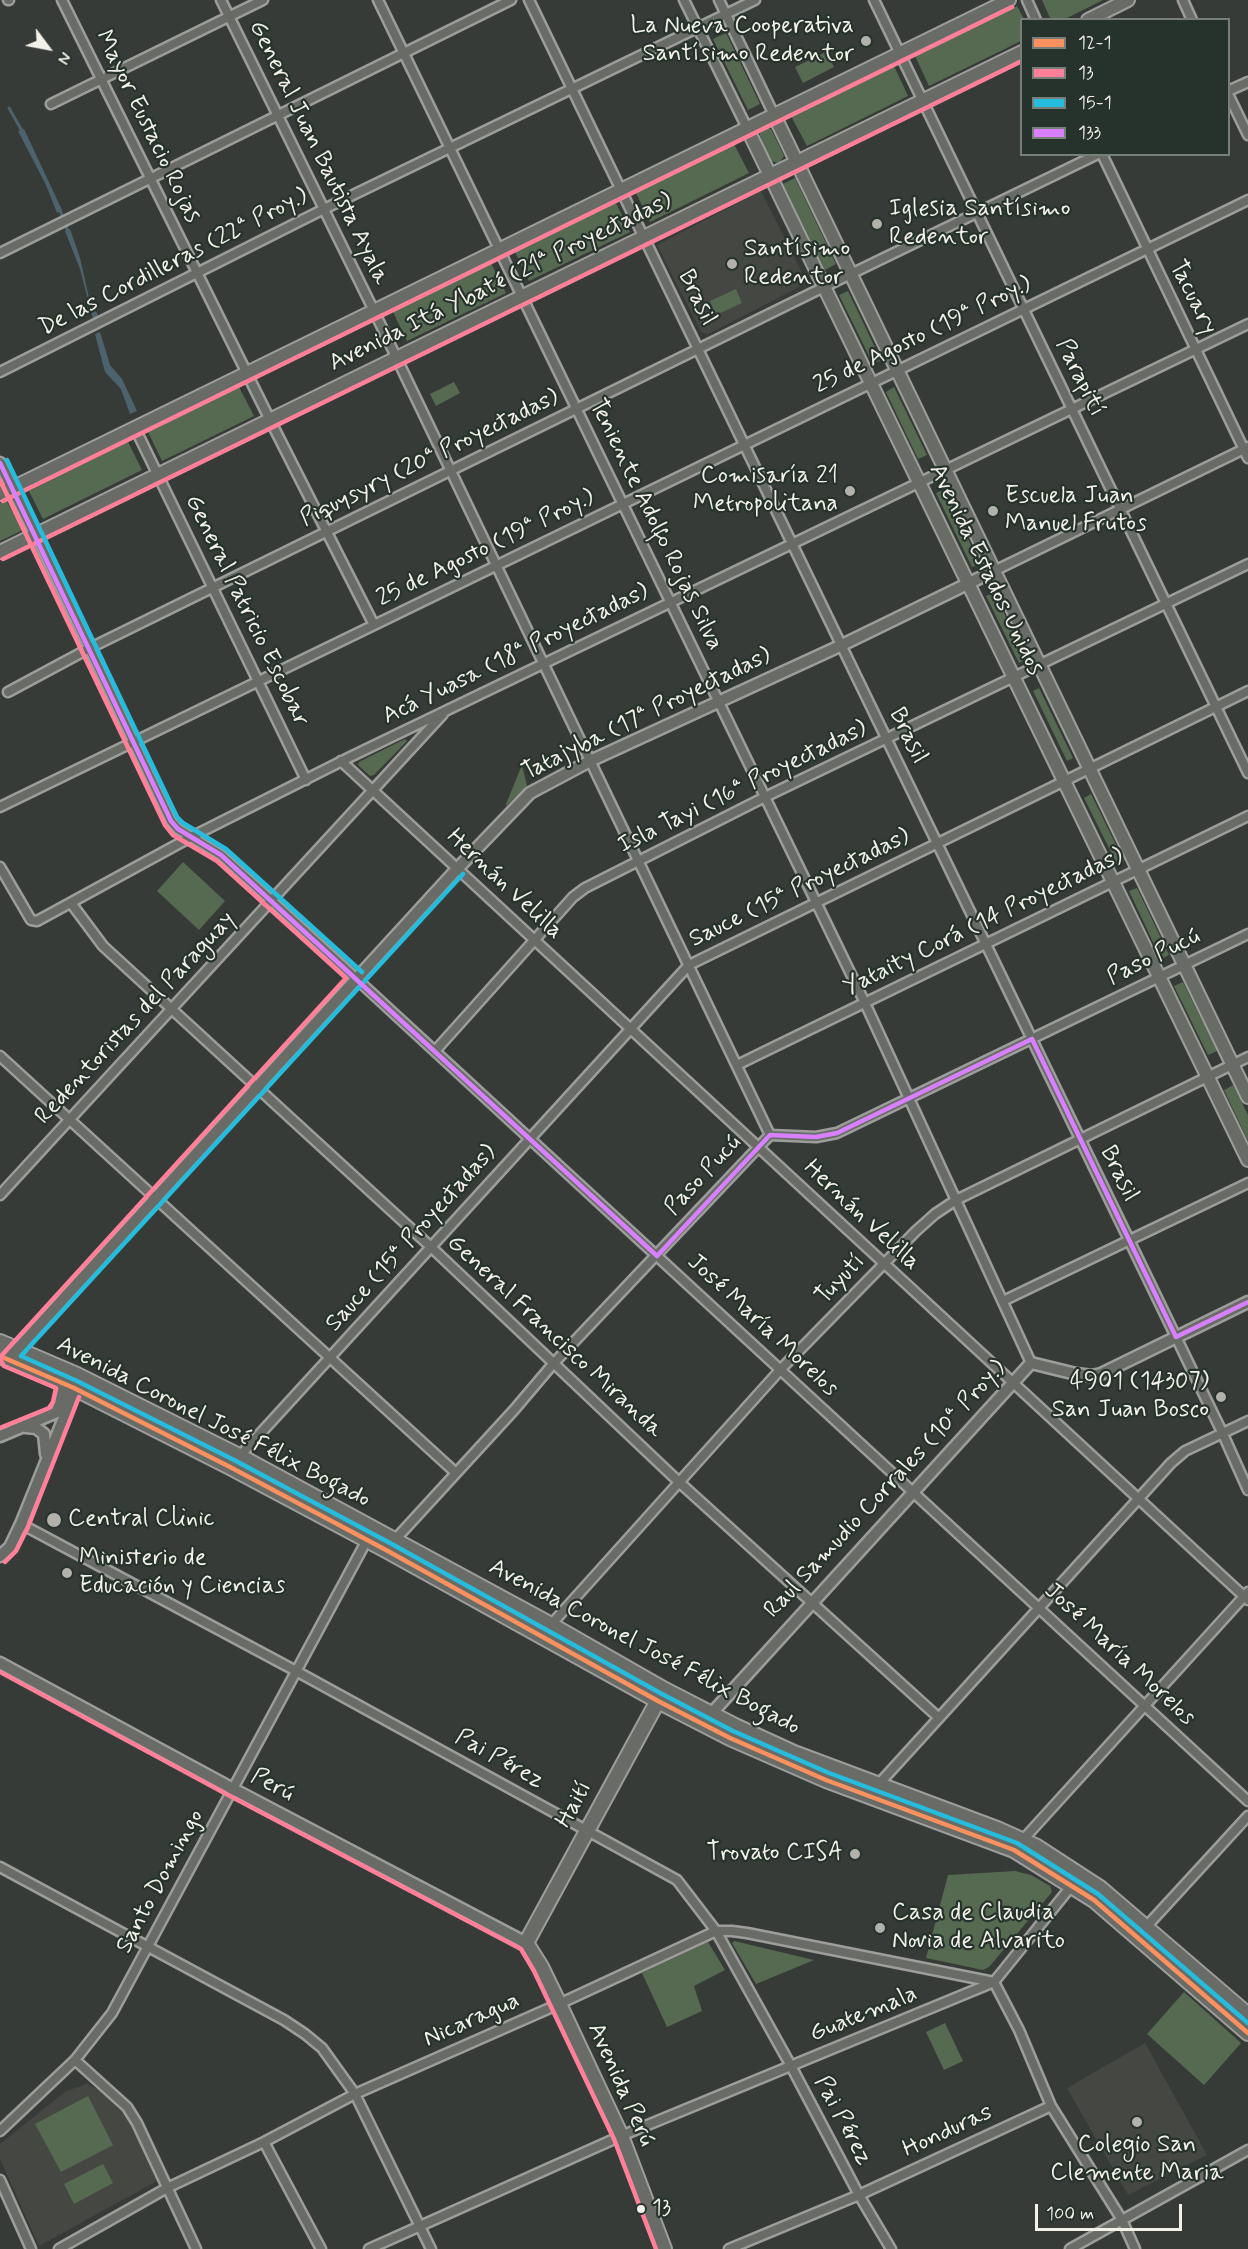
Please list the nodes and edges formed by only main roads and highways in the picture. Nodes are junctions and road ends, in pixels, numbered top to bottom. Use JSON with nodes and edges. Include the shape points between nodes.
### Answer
{"nodes":[{"id":1,"x":1010,"y":0,"type":"edge"},
{"id":2,"x":1128,"y":0,"type":"edge"},
{"id":3,"x":1092,"y":18,"type":"edge"},
{"id":4,"x":1020,"y":53,"type":"edge"},
{"id":5,"x":774,"y":115,"type":"junction"},
{"id":6,"x":747,"y":128,"type":"junction"},
{"id":7,"x":797,"y":162,"type":"junction"},
{"id":8,"x":770,"y":175,"type":"junction"},
{"id":9,"x":0,"y":494,"type":"edge"},
{"id":10,"x":0,"y":552,"type":"edge"},
{"id":11,"x":1248,"y":1097,"type":"edge"},
{"id":12,"x":1248,"y":1160,"type":"edge"},
{"id":13,"x":0,"y":1342,"type":"edge"},
{"id":14,"x":8,"y":1355,"type":"edge"},
{"id":15,"x":661,"y":1696,"type":"junction"},
{"id":16,"x":1018,"y":1845,"type":"junction"},
{"id":17,"x":1077,"y":1880,"type":"junction"},
{"id":18,"x":526,"y":1944,"type":"joint"},
{"id":19,"x":1248,"y":2015,"type":"edge"},
{"id":20,"x":1248,"y":2033,"type":"edge"},
{"id":21,"x":664,"y":2249,"type":"edge"}],
"edges":[{"from":1,"to":5,"type":"main road","name":"Avenida Itá Ybaté (21ª Proyectadas)"},
{"from":2,"to":3,"type":"main road"},
{"from":4,"to":7,"type":"main road","name":"Avenida Itá Ybaté (21ª Proyectadas)"},
{"from":5,"to":6,"type":"main road","name":"Avenida Itá Ybaté (21ª Proyectadas)"},
{"from":5,"to":7,"type":"main road","name":"Avenida Estados Unidos"},
{"from":6,"to":8,"type":"main road","name":"Avenida Estados Unidos"},
{"from":6,"to":9,"type":"main road","name":"Avenida Itá Ybaté (21ª Proyectadas)"},
{"from":7,"to":8,"type":"main road","name":"Avenida Itá Ybaté (21ª Proyectadas)"},
{"from":7,"to":11,"type":"main road","name":"Avenida Estados Unidos"},
{"from":8,"to":10,"type":"main road","name":"Avenida Itá Ybaté (21ª Proyectadas)"},
{"from":8,"to":12,"type":"main road","name":"Avenida Estados Unidos"},
{"from":13,"to":14,"type":"main road","name":"Avenida Coronel José Félix Bogado"},
{"from":14,"to":15,"type":"main road","name":"Avenida Coronel José Félix Bogado","via":[[71,1380],[234,1462]]},
{"from":15,"to":16,"type":"main road","name":"Avenida Coronel José Félix Bogado"},
{"from":15,"to":16,"type":"main road","name":"Avenida Coronel José Félix Bogado","via":[[730,1738],[825,1780]]},
{"from":15,"to":18,"type":"main road","name":"Haití"},
{"from":16,"to":17,"type":"main road","name":"Avenida Coronel José Félix Bogado"},
{"from":17,"to":19,"type":"main road","name":"Avenida Coronel José Félix Bogado","via":[[1146,1927]]},
{"from":17,"to":20,"type":"main road","name":"Avenida Coronel José Félix Bogado"},
{"from":18,"to":21,"type":"main road","name":"Avenida Perú","via":[[560,2004],[621,2136]]}]}
